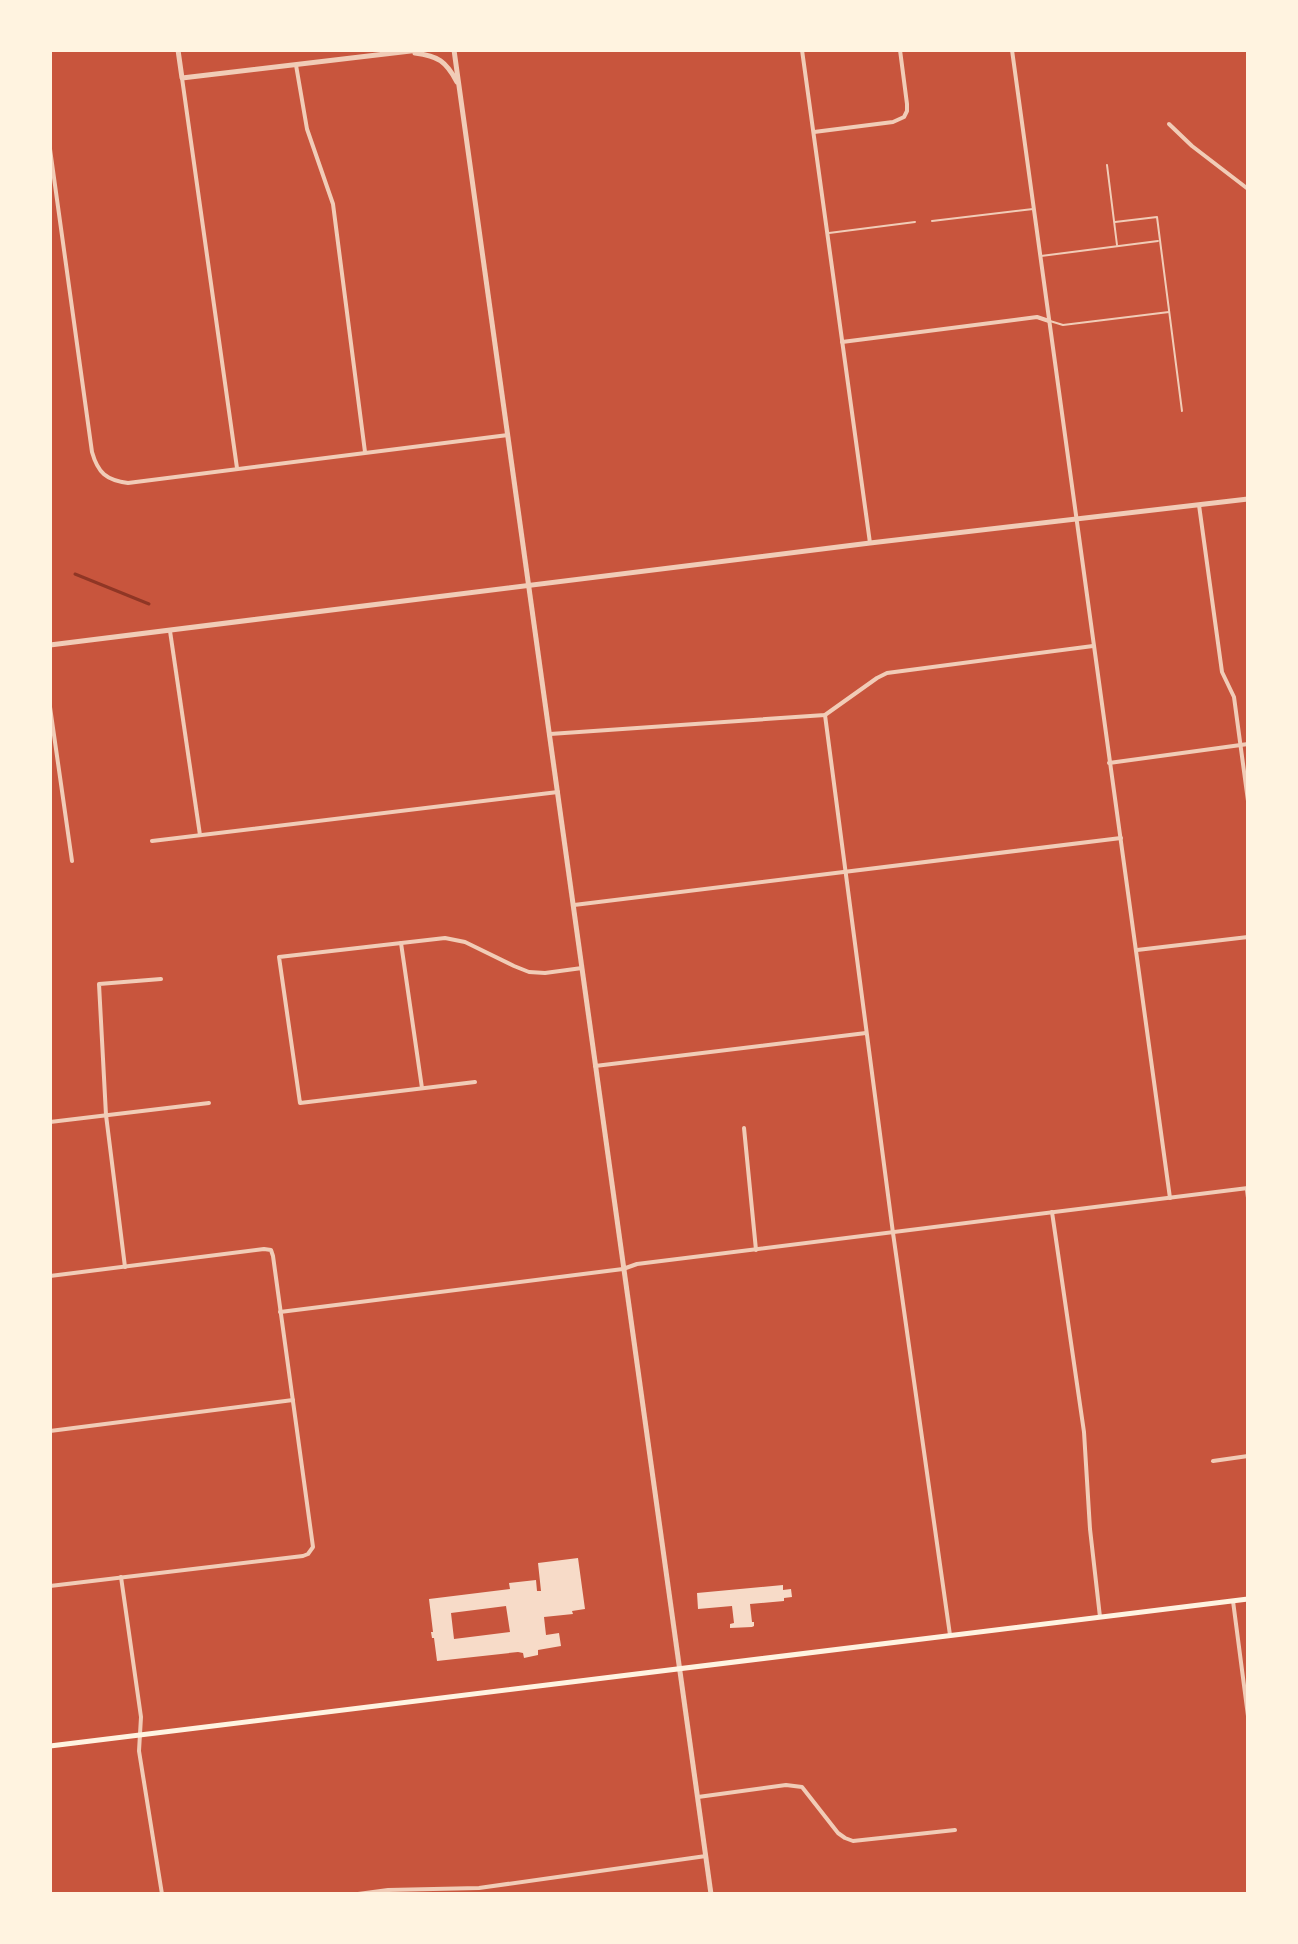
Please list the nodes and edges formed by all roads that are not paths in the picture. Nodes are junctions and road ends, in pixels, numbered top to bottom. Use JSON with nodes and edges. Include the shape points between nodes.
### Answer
{"nodes":[{"id":1,"x":178,"y":50,"type":"edge"},
{"id":2,"x":419,"y":50,"type":"edge"},
{"id":3,"x":454,"y":50,"type":"edge"},
{"id":4,"x":802,"y":50,"type":"edge"},
{"id":5,"x":900,"y":50,"type":"edge"},
{"id":6,"x":1012,"y":50,"type":"edge"},
{"id":7,"x":406,"y":52,"type":"edge"},
{"id":8,"x":296,"y":65,"type":"junction"},
{"id":9,"x":182,"y":78,"type":"junction"},
{"id":10,"x":459,"y":85,"type":"junction"},
{"id":11,"x":1169,"y":124,"type":"dead end"},
{"id":12,"x":814,"y":132,"type":"junction"},
{"id":13,"x":50,"y":149,"type":"edge"},
{"id":14,"x":1107,"y":165,"type":"dead end"},
{"id":15,"x":1248,"y":189,"type":"edge"},
{"id":16,"x":1033,"y":209,"type":"junction"},
{"id":17,"x":932,"y":221,"type":"dead end"},
{"id":18,"x":915,"y":222,"type":"dead end"},
{"id":19,"x":1115,"y":222,"type":"junction"},
{"id":20,"x":828,"y":233,"type":"junction"},
{"id":21,"x":1160,"y":241,"type":"junction"},
{"id":22,"x":1118,"y":246,"type":"junction"},
{"id":23,"x":1040,"y":256,"type":"junction"},
{"id":24,"x":1169,"y":312,"type":"junction"},
{"id":25,"x":1049,"y":321,"type":"junction"},
{"id":26,"x":842,"y":342,"type":"junction"},
{"id":27,"x":1182,"y":411,"type":"dead end"},
{"id":28,"x":508,"y":435,"type":"junction"},
{"id":29,"x":365,"y":452,"type":"junction"},
{"id":30,"x":237,"y":468,"type":"junction"},
{"id":31,"x":1248,"y":499,"type":"edge"},
{"id":32,"x":1199,"y":505,"type":"junction"},
{"id":33,"x":1076,"y":519,"type":"junction"},
{"id":34,"x":870,"y":543,"type":"junction"},
{"id":35,"x":529,"y":586,"type":"junction"},
{"id":36,"x":170,"y":631,"type":"junction"},
{"id":37,"x":50,"y":645,"type":"edge"},
{"id":38,"x":1093,"y":646,"type":"junction"},
{"id":39,"x":50,"y":707,"type":"edge"},
{"id":40,"x":825,"y":715,"type":"junction"},
{"id":41,"x":550,"y":734,"type":"junction"},
{"id":42,"x":1248,"y":744,"type":"edge"},
{"id":43,"x":1241,"y":745,"type":"junction"},
{"id":44,"x":1109,"y":763,"type":"junction"},
{"id":45,"x":558,"y":792,"type":"junction"},
{"id":46,"x":1248,"y":801,"type":"edge"},
{"id":47,"x":200,"y":835,"type":"junction"},
{"id":48,"x":1121,"y":838,"type":"junction"},
{"id":49,"x":152,"y":841,"type":"dead end"},
{"id":50,"x":72,"y":861,"type":"dead end"},
{"id":51,"x":845,"y":872,"type":"junction"},
{"id":52,"x":574,"y":905,"type":"junction"},
{"id":53,"x":1248,"y":937,"type":"edge"},
{"id":54,"x":401,"y":943,"type":"junction"},
{"id":55,"x":1137,"y":950,"type":"junction"},
{"id":56,"x":582,"y":968,"type":"junction"},
{"id":57,"x":161,"y":979,"type":"dead end"},
{"id":58,"x":866,"y":1033,"type":"junction"},
{"id":59,"x":595,"y":1066,"type":"junction"},
{"id":60,"x":475,"y":1082,"type":"dead end"},
{"id":61,"x":422,"y":1088,"type":"junction"},
{"id":62,"x":209,"y":1103,"type":"dead end"},
{"id":63,"x":106,"y":1115,"type":"junction"},
{"id":64,"x":50,"y":1122,"type":"edge"},
{"id":65,"x":744,"y":1128,"type":"dead end"},
{"id":66,"x":1247,"y":1188,"type":"edge"},
{"id":67,"x":1170,"y":1198,"type":"junction"},
{"id":68,"x":1248,"y":1206,"type":"edge"},
{"id":69,"x":1052,"y":1212,"type":"junction"},
{"id":70,"x":893,"y":1233,"type":"junction"},
{"id":71,"x":756,"y":1250,"type":"junction"},
{"id":72,"x":125,"y":1267,"type":"junction"},
{"id":73,"x":623,"y":1269,"type":"junction"},
{"id":74,"x":50,"y":1276,"type":"edge"},
{"id":75,"x":280,"y":1312,"type":"junction"},
{"id":76,"x":293,"y":1400,"type":"junction"},
{"id":77,"x":50,"y":1431,"type":"edge"},
{"id":78,"x":1248,"y":1456,"type":"edge"},
{"id":79,"x":1213,"y":1461,"type":"dead end"},
{"id":80,"x":121,"y":1577,"type":"junction"},
{"id":81,"x":50,"y":1586,"type":"edge"},
{"id":82,"x":1248,"y":1599,"type":"edge"},
{"id":83,"x":1233,"y":1601,"type":"junction"},
{"id":84,"x":1100,"y":1617,"type":"junction"},
{"id":85,"x":950,"y":1635,"type":"junction"},
{"id":86,"x":680,"y":1668,"type":"junction"},
{"id":87,"x":1248,"y":1716,"type":"edge"},
{"id":88,"x":140,"y":1735,"type":"junction"},
{"id":89,"x":50,"y":1746,"type":"edge"},
{"id":90,"x":698,"y":1797,"type":"junction"},
{"id":91,"x":955,"y":1830,"type":"dead end"},
{"id":92,"x":706,"y":1856,"type":"junction"},
{"id":93,"x":162,"y":1894,"type":"edge"},
{"id":94,"x":358,"y":1894,"type":"edge"},
{"id":95,"x":711,"y":1894,"type":"edge"}],
"edges":[{"from":1,"to":9,"type":"street"},
{"from":2,"to":7,"type":"street"},
{"from":3,"to":10,"type":"street"},
{"from":4,"to":12,"type":"street"},
{"from":5,"to":12,"type":"street","via":[[904,117]]},
{"from":6,"to":16,"type":"street"},
{"from":7,"to":8,"type":"street"},
{"from":7,"to":10,"type":"street","via":[[438,58]]},
{"from":8,"to":9,"type":"street"},
{"from":8,"to":29,"type":"street","via":[[307,129],[333,204]]},
{"from":9,"to":30,"type":"street"},
{"from":10,"to":28,"type":"street"},
{"from":11,"to":15,"type":"street"},
{"from":12,"to":20,"type":"street"},
{"from":13,"to":30,"type":"street","via":[[96,465],[114,481],[128,483]]},
{"from":14,"to":19,"type":"lane"},
{"from":16,"to":17,"type":"lane"},
{"from":16,"to":23,"type":"street"},
{"from":18,"to":20,"type":"lane"},
{"from":19,"to":21,"type":"lane","via":[[1157,217]]},
{"from":19,"to":22,"type":"lane"},
{"from":20,"to":26,"type":"street"},
{"from":21,"to":22,"type":"lane"},
{"from":21,"to":24,"type":"lane"},
{"from":22,"to":23,"type":"lane"},
{"from":23,"to":25,"type":"street"},
{"from":24,"to":25,"type":"lane","via":[[1063,325]]},
{"from":24,"to":27,"type":"lane"},
{"from":25,"to":26,"type":"street","via":[[1037,317]]},
{"from":25,"to":33,"type":"street"},
{"from":26,"to":34,"type":"street"},
{"from":28,"to":29,"type":"street"},
{"from":28,"to":35,"type":"street"},
{"from":29,"to":30,"type":"street"},
{"from":31,"to":32,"type":"street"},
{"from":32,"to":33,"type":"street"},
{"from":32,"to":43,"type":"street","via":[[1222,672],[1234,697]]},
{"from":33,"to":34,"type":"street"},
{"from":33,"to":38,"type":"street"},
{"from":34,"to":35,"type":"street"},
{"from":35,"to":36,"type":"street"},
{"from":35,"to":41,"type":"street"},
{"from":36,"to":37,"type":"street"},
{"from":36,"to":47,"type":"street"},
{"from":38,"to":40,"type":"street","via":[[887,673]]},
{"from":38,"to":44,"type":"street"},
{"from":39,"to":50,"type":"street"},
{"from":40,"to":41,"type":"street"},
{"from":40,"to":51,"type":"street"},
{"from":41,"to":45,"type":"street"},
{"from":42,"to":43,"type":"street"},
{"from":43,"to":44,"type":"street"},
{"from":43,"to":46,"type":"street"},
{"from":44,"to":48,"type":"street"},
{"from":45,"to":47,"type":"street"},
{"from":45,"to":52,"type":"street"},
{"from":47,"to":49,"type":"street"},
{"from":48,"to":51,"type":"street"},
{"from":48,"to":55,"type":"street"},
{"from":51,"to":52,"type":"street"},
{"from":51,"to":58,"type":"street"},
{"from":52,"to":56,"type":"street"},
{"from":53,"to":55,"type":"street"},
{"from":54,"to":56,"type":"street","via":[[445,938],[465,942],[529,972]]},
{"from":54,"to":61,"type":"street"},
{"from":54,"to":61,"type":"street","via":[[279,957],[300,1103]]},
{"from":55,"to":67,"type":"street"},
{"from":56,"to":59,"type":"street"},
{"from":57,"to":63,"type":"street","via":[[99,984]]},
{"from":58,"to":59,"type":"street"},
{"from":58,"to":70,"type":"street"},
{"from":59,"to":73,"type":"street"},
{"from":60,"to":61,"type":"street"},
{"from":62,"to":63,"type":"street"},
{"from":63,"to":64,"type":"street"},
{"from":63,"to":72,"type":"street"},
{"from":65,"to":71,"type":"street"},
{"from":66,"to":67,"type":"street"},
{"from":66,"to":68,"type":"lane"},
{"from":67,"to":69,"type":"street"},
{"from":69,"to":70,"type":"street"},
{"from":69,"to":84,"type":"street","via":[[1084,1432]]},
{"from":70,"to":71,"type":"street"},
{"from":70,"to":85,"type":"street"},
{"from":71,"to":73,"type":"street"},
{"from":72,"to":74,"type":"street"},
{"from":72,"to":75,"type":"street","via":[[271,1250]]},
{"from":73,"to":75,"type":"street"},
{"from":73,"to":86,"type":"street"},
{"from":75,"to":76,"type":"street"},
{"from":76,"to":77,"type":"street"},
{"from":76,"to":80,"type":"street","via":[[311,1551]]},
{"from":78,"to":79,"type":"street"},
{"from":80,"to":81,"type":"street"},
{"from":80,"to":88,"type":"street"},
{"from":82,"to":83,"type":"main road"},
{"from":83,"to":84,"type":"main road"},
{"from":83,"to":87,"type":"street"},
{"from":84,"to":85,"type":"main road"},
{"from":85,"to":86,"type":"main road"},
{"from":86,"to":88,"type":"main road"},
{"from":86,"to":90,"type":"street"},
{"from":88,"to":89,"type":"main road"},
{"from":88,"to":93,"type":"street"},
{"from":90,"to":91,"type":"street","via":[[802,1787],[838,1833],[853,1841]]},
{"from":90,"to":92,"type":"street"},
{"from":92,"to":94,"type":"street","via":[[479,1888]]},
{"from":92,"to":95,"type":"street"}]}
